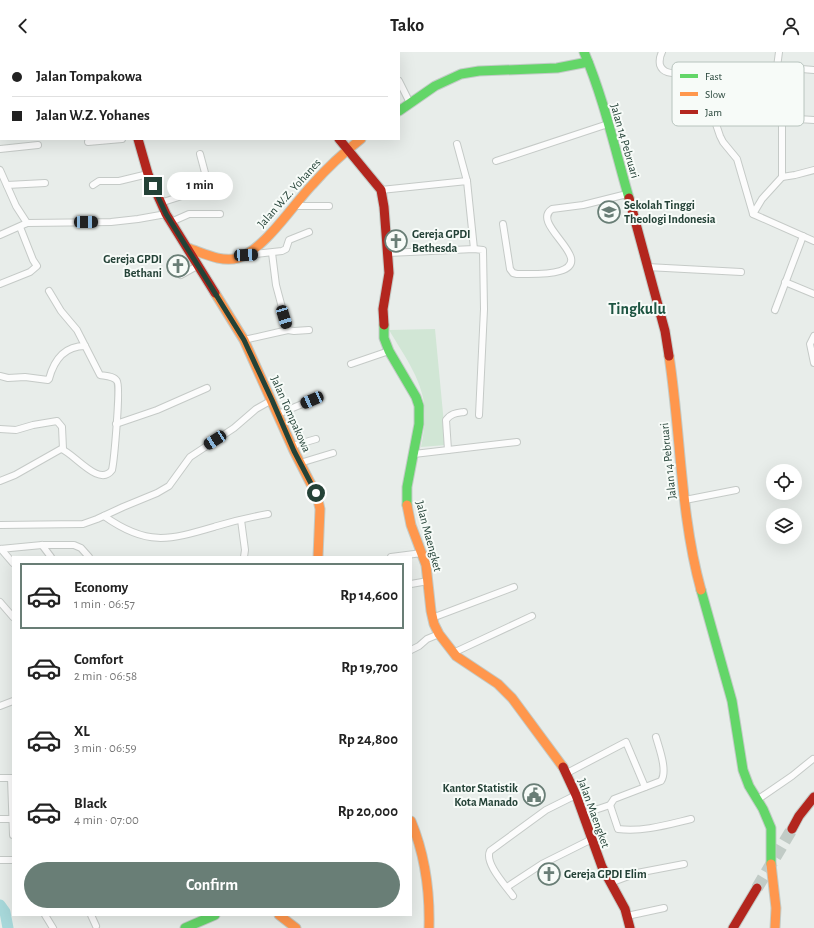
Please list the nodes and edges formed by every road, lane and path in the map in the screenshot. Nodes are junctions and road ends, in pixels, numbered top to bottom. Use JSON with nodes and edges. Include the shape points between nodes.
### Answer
{"nodes":[{"id":1,"x":584,"y":52,"type":"edge"},
{"id":2,"x":662,"y":52,"type":"edge"},
{"id":3,"x":779,"y":52,"type":"edge"},
{"id":4,"x":588,"y":62,"type":"junction"},
{"id":5,"x":778,"y":62,"type":"edge"},
{"id":6,"x":804,"y":69,"type":"edge"},
{"id":7,"x":814,"y":70,"type":"edge"},
{"id":8,"x":672,"y":73,"type":"edge"},
{"id":9,"x":400,"y":83,"type":"edge"},
{"id":10,"x":410,"y":103,"type":"junction"},
{"id":11,"x":400,"y":110,"type":"edge"},
{"id":12,"x":804,"y":119,"type":"edge"},
{"id":13,"x":814,"y":120,"type":"edge"},
{"id":14,"x":608,"y":124,"type":"junction"},
{"id":15,"x":717,"y":126,"type":"edge"},
{"id":16,"x":782,"y":126,"type":"edge"},
{"id":17,"x":111,"y":140,"type":"edge"},
{"id":18,"x":138,"y":140,"type":"edge"},
{"id":19,"x":340,"y":140,"type":"edge"},
{"id":20,"x":360,"y":140,"type":"edge"},
{"id":21,"x":88,"y":142,"type":"dead end"},
{"id":22,"x":457,"y":144,"type":"dead end"},
{"id":23,"x":38,"y":145,"type":"dead end"},
{"id":24,"x":0,"y":149,"type":"edge"},
{"id":25,"x":347,"y":150,"type":"junction"},
{"id":26,"x":200,"y":154,"type":"dead end"},
{"id":27,"x":496,"y":161,"type":"dead end"},
{"id":28,"x":0,"y":170,"type":"edge"},
{"id":29,"x":814,"y":170,"type":"edge"},
{"id":30,"x":148,"y":174,"type":"junction"},
{"id":31,"x":782,"y":176,"type":"junction"},
{"id":32,"x":467,"y":181,"type":"junction"},
{"id":33,"x":45,"y":183,"type":"dead end"},
{"id":34,"x":7,"y":185,"type":"junction"},
{"id":35,"x":93,"y":185,"type":"dead end"},
{"id":36,"x":381,"y":190,"type":"junction"},
{"id":37,"x":627,"y":194,"type":"junction"},
{"id":38,"x":160,"y":203,"type":"junction"},
{"id":39,"x":293,"y":206,"type":"junction"},
{"id":40,"x":329,"y":206,"type":"dead end"},
{"id":41,"x":220,"y":214,"type":"dead end"},
{"id":42,"x":753,"y":214,"type":"junction"},
{"id":43,"x":168,"y":218,"type":"junction"},
{"id":44,"x":27,"y":223,"type":"junction"},
{"id":45,"x":503,"y":224,"type":"dead end"},
{"id":46,"x":20,"y":227,"type":"junction"},
{"id":47,"x":309,"y":232,"type":"dead end"},
{"id":48,"x":0,"y":235,"type":"edge"},
{"id":49,"x":802,"y":236,"type":"junction"},
{"id":50,"x":814,"y":241,"type":"edge"},
{"id":51,"x":188,"y":248,"type":"junction"},
{"id":52,"x":474,"y":249,"type":"junction"},
{"id":53,"x":272,"y":253,"type":"junction"},
{"id":54,"x":388,"y":253,"type":"junction"},
{"id":55,"x":246,"y":255,"type":"junction"},
{"id":56,"x":198,"y":265,"type":"junction"},
{"id":57,"x":647,"y":266,"type":"junction"},
{"id":58,"x":741,"y":272,"type":"dead end"},
{"id":59,"x":181,"y":275,"type":"dead end"},
{"id":60,"x":785,"y":282,"type":"junction"},
{"id":61,"x":0,"y":284,"type":"edge"},
{"id":62,"x":49,"y":291,"type":"dead end"},
{"id":63,"x":814,"y":294,"type":"edge"},
{"id":64,"x":774,"y":310,"type":"dead end"},
{"id":65,"x":288,"y":330,"type":"junction"},
{"id":66,"x":309,"y":330,"type":"dead end"},
{"id":67,"x":814,"y":336,"type":"edge"},
{"id":68,"x":244,"y":340,"type":"junction"},
{"id":69,"x":85,"y":346,"type":"junction"},
{"id":70,"x":389,"y":351,"type":"junction"},
{"id":71,"x":814,"y":363,"type":"edge"},
{"id":72,"x":351,"y":364,"type":"dead end"},
{"id":73,"x":0,"y":376,"type":"edge"},
{"id":74,"x":207,"y":388,"type":"dead end"},
{"id":75,"x":272,"y":400,"type":"junction"},
{"id":76,"x":312,"y":400,"type":"dead end"},
{"id":77,"x":464,"y":412,"type":"dead end"},
{"id":78,"x":278,"y":414,"type":"junction"},
{"id":79,"x":479,"y":415,"type":"dead end"},
{"id":80,"x":116,"y":424,"type":"junction"},
{"id":81,"x":0,"y":429,"type":"edge"},
{"id":82,"x":316,"y":439,"type":"dead end"},
{"id":83,"x":517,"y":442,"type":"dead end"},
{"id":84,"x":292,"y":446,"type":"junction"},
{"id":85,"x":63,"y":449,"type":"junction"},
{"id":86,"x":448,"y":450,"type":"junction"},
{"id":87,"x":333,"y":452,"type":"dead end"},
{"id":88,"x":414,"y":454,"type":"junction"},
{"id":89,"x":300,"y":463,"type":"junction"},
{"id":90,"x":0,"y":481,"type":"edge"},
{"id":91,"x":736,"y":490,"type":"dead end"},
{"id":92,"x":685,"y":500,"type":"junction"},
{"id":93,"x":268,"y":514,"type":"dead end"},
{"id":94,"x":104,"y":516,"type":"junction"},
{"id":95,"x":241,"y":520,"type":"junction"},
{"id":96,"x":0,"y":525,"type":"edge"},
{"id":97,"x":42,"y":545,"type":"junction"},
{"id":98,"x":1,"y":549,"type":"edge"},
{"id":99,"x":422,"y":553,"type":"junction"},
{"id":100,"x":50,"y":556,"type":"edge"},
{"id":101,"x":89,"y":556,"type":"edge"},
{"id":102,"x":244,"y":556,"type":"edge"},
{"id":103,"x":318,"y":556,"type":"edge"},
{"id":104,"x":399,"y":556,"type":"edge"},
{"id":105,"x":12,"y":562,"type":"edge"},
{"id":106,"x":428,"y":581,"type":"junction"},
{"id":107,"x":412,"y":584,"type":"edge"},
{"id":108,"x":514,"y":587,"type":"dead end"},
{"id":109,"x":0,"y":602,"type":"edge"},
{"id":110,"x":12,"y":616,"type":"edge"},
{"id":111,"x":532,"y":616,"type":"dead end"},
{"id":112,"x":432,"y":618,"type":"junction"},
{"id":113,"x":439,"y":634,"type":"junction"},
{"id":114,"x":412,"y":650,"type":"edge"},
{"id":115,"x":453,"y":653,"type":"junction"},
{"id":116,"x":12,"y":701,"type":"edge"},
{"id":117,"x":0,"y":706,"type":"edge"},
{"id":118,"x":656,"y":737,"type":"dead end"},
{"id":119,"x":813,"y":759,"type":"dead end"},
{"id":120,"x":567,"y":773,"type":"junction"},
{"id":121,"x":0,"y":778,"type":"edge"},
{"id":122,"x":12,"y":778,"type":"edge"},
{"id":123,"x":645,"y":787,"type":"junction"},
{"id":124,"x":576,"y":795,"type":"junction"},
{"id":125,"x":814,"y":797,"type":"edge"},
{"id":126,"x":757,"y":800,"type":"junction"},
{"id":127,"x":610,"y":805,"type":"junction"},
{"id":128,"x":583,"y":814,"type":"junction"},
{"id":129,"x":12,"y":819,"type":"edge"},
{"id":130,"x":691,"y":819,"type":"dead end"},
{"id":131,"x":0,"y":820,"type":"edge"},
{"id":132,"x":412,"y":824,"type":"edge"},
{"id":133,"x":792,"y":829,"type":"tunnel mouth"},
{"id":134,"x":592,"y":840,"type":"junction"},
{"id":135,"x":0,"y":860,"type":"edge"},
{"id":136,"x":12,"y":860,"type":"edge"},
{"id":137,"x":684,"y":864,"type":"dead end"},
{"id":138,"x":610,"y":883,"type":"junction"},
{"id":139,"x":507,"y":887,"type":"junction"},
{"id":140,"x":757,"y":888,"type":"tunnel mouth"},
{"id":141,"x":513,"y":896,"type":"dead end"},
{"id":142,"x":620,"y":901,"type":"junction"},
{"id":143,"x":664,"y":908,"type":"dead end"},
{"id":144,"x":46,"y":916,"type":"edge"},
{"id":145,"x":91,"y":916,"type":"edge"},
{"id":146,"x":212,"y":916,"type":"edge"},
{"id":147,"x":280,"y":916,"type":"edge"},
{"id":148,"x":627,"y":916,"type":"junction"},
{"id":149,"x":96,"y":926,"type":"dead end"},
{"id":150,"x":53,"y":928,"type":"edge"},
{"id":151,"x":186,"y":928,"type":"edge"},
{"id":152,"x":296,"y":928,"type":"edge"},
{"id":153,"x":428,"y":928,"type":"edge"},
{"id":154,"x":624,"y":928,"type":"edge"},
{"id":155,"x":630,"y":928,"type":"edge"},
{"id":156,"x":733,"y":928,"type":"edge"},
{"id":157,"x":775,"y":928,"type":"edge"}],
"edges":[{"from":1,"to":4,"type":"main road","name":"Jalan 14 Pebruari"},
{"from":2,"to":8,"type":"street","via":[[659,61],[661,68]]},
{"from":3,"to":5,"type":"street"},
{"from":4,"to":10,"type":"main road","via":[[557,68],[465,73],[444,81]]},
{"from":4,"to":14,"type":"main road","name":"Jalan 14 Pebruari"},
{"from":6,"to":7,"type":"street"},
{"from":9,"to":10,"type":"street"},
{"from":10,"to":11,"type":"main road"},
{"from":12,"to":13,"type":"street"},
{"from":14,"to":27,"type":"street"},
{"from":14,"to":37,"type":"main road","name":"Jalan 14 Pebruari"},
{"from":15,"to":42,"type":"street","via":[[722,139],[737,159]]},
{"from":16,"to":31,"type":"street"},
{"from":17,"to":21,"type":"street"},
{"from":18,"to":30,"type":"main road"},
{"from":19,"to":25,"type":"main road"},
{"from":20,"to":25,"type":"main road","name":"Jalan W.Z. Yohanes"},
{"from":22,"to":32,"type":"street"},
{"from":23,"to":24,"type":"street"},
{"from":25,"to":36,"type":"main road"},
{"from":25,"to":39,"type":"main road","name":"Jalan W.Z. Yohanes"},
{"from":26,"to":38,"type":"street","via":[[207,188]]},
{"from":28,"to":34,"type":"street"},
{"from":29,"to":31,"type":"street"},
{"from":30,"to":35,"type":"street","via":[[119,181],[99,181]]},
{"from":30,"to":38,"type":"main road"},
{"from":31,"to":42,"type":"street","via":[[762,198]]},
{"from":32,"to":36,"type":"street"},
{"from":32,"to":52,"type":"street"},
{"from":33,"to":34,"type":"street"},
{"from":34,"to":44,"type":"street","via":[[20,214]]},
{"from":36,"to":54,"type":"main road","name":"Jalan Maengket"},
{"from":37,"to":45,"type":"street","via":[[550,210],[547,216],[548,223],[570,255],[568,265],[558,271],[513,273],[510,269]]},
{"from":37,"to":57,"type":"main road","name":"Jalan 14 Pebruari"},
{"from":38,"to":43,"type":"main road"},
{"from":39,"to":40,"type":"street"},
{"from":39,"to":55,"type":"main road","name":"Jalan W.Z. Yohanes","via":[[263,241]]},
{"from":41,"to":43,"type":"street","via":[[189,214]]},
{"from":42,"to":49,"type":"street"},
{"from":43,"to":44,"type":"street"},
{"from":43,"to":51,"type":"main road"},
{"from":44,"to":46,"type":"street"},
{"from":46,"to":48,"type":"street"},
{"from":46,"to":61,"type":"street","via":[[37,266],[30,272]]},
{"from":47,"to":53,"type":"street","via":[[290,240],[284,250]]},
{"from":49,"to":50,"type":"street"},
{"from":49,"to":60,"type":"street"},
{"from":51,"to":55,"type":"main road","name":"Jalan W.Z. Yohanes","via":[[227,259]]},
{"from":51,"to":56,"type":"main road","name":"Jalan Tompakowa"},
{"from":52,"to":54,"type":"street"},
{"from":52,"to":79,"type":"street","via":[[484,252]]},
{"from":53,"to":55,"type":"street"},
{"from":53,"to":65,"type":"street","via":[[276,285]]},
{"from":54,"to":70,"type":"main road","name":"Jalan Maengket","via":[[389,279],[382,315],[384,338]]},
{"from":56,"to":59,"type":"street"},
{"from":56,"to":68,"type":"main road","name":"Jalan Tompakowa"},
{"from":57,"to":58,"type":"street"},
{"from":57,"to":92,"type":"main road","name":"Jalan 14 Pebruari","via":[[665,330]]},
{"from":60,"to":63,"type":"street"},
{"from":60,"to":64,"type":"street"},
{"from":62,"to":69,"type":"street","via":[[77,330]]},
{"from":65,"to":66,"type":"street"},
{"from":65,"to":68,"type":"street"},
{"from":67,"to":71,"type":"street","via":[[810,344]]},
{"from":68,"to":75,"type":"main road","name":"Jalan Tompakowa"},
{"from":69,"to":73,"type":"street","via":[[72,348],[62,354],[54,364],[48,380]]},
{"from":69,"to":80,"type":"street","via":[[100,374],[117,380],[119,384]]},
{"from":70,"to":72,"type":"street"},
{"from":70,"to":88,"type":"main road","name":"Jalan Maengket","via":[[418,401],[419,424]]},
{"from":74,"to":80,"type":"street","via":[[157,410]]},
{"from":75,"to":78,"type":"main road","name":"Jalan Tompakowa"},
{"from":75,"to":94,"type":"street","via":[[190,458],[166,488]]},
{"from":76,"to":78,"type":"street"},
{"from":77,"to":86,"type":"street","via":[[454,413],[446,420]]},
{"from":78,"to":84,"type":"main road","name":"Jalan Tompakowa"},
{"from":80,"to":85,"type":"street","via":[[112,467],[106,475],[90,471]]},
{"from":81,"to":85,"type":"street","via":[[16,430],[58,421],[62,426]]},
{"from":82,"to":84,"type":"street"},
{"from":83,"to":86,"type":"street"},
{"from":84,"to":89,"type":"main road","name":"Jalan Tompakowa"},
{"from":85,"to":90,"type":"street"},
{"from":86,"to":88,"type":"street"},
{"from":87,"to":89,"type":"street"},
{"from":88,"to":99,"type":"main road","name":"Jalan Maengket","via":[[407,487],[407,502],[411,526]]},
{"from":89,"to":103,"type":"main road","name":"Jalan Tompakowa","via":[[316,493],[320,509]]},
{"from":91,"to":92,"type":"street"},
{"from":92,"to":126,"type":"main road","name":"Jalan 14 Pebruari","via":[[695,567],[732,701],[741,762],[745,777]]},
{"from":93,"to":95,"type":"street"},
{"from":94,"to":95,"type":"street","via":[[131,532],[159,538],[182,536]]},
{"from":94,"to":96,"type":"street","via":[[79,524]]},
{"from":95,"to":102,"type":"street"},
{"from":97,"to":98,"type":"street"},
{"from":97,"to":100,"type":"street"},
{"from":97,"to":101,"type":"street","via":[[76,545]]},
{"from":98,"to":105,"type":"street"},
{"from":99,"to":104,"type":"street"},
{"from":99,"to":106,"type":"main road","name":"Jalan Maengket"},
{"from":106,"to":107,"type":"street"},
{"from":106,"to":112,"type":"main road","name":"Jalan Maengket"},
{"from":108,"to":112,"type":"street"},
{"from":109,"to":110,"type":"street"},
{"from":111,"to":115,"type":"street"},
{"from":112,"to":113,"type":"main road","name":"Jalan Maengket"},
{"from":113,"to":114,"type":"street"},
{"from":113,"to":115,"type":"main road","name":"Jalan Maengket"},
{"from":115,"to":120,"type":"main road","name":"Jalan Maengket","via":[[503,688]]},
{"from":116,"to":117,"type":"street"},
{"from":118,"to":123,"type":"street","via":[[663,762],[663,778],[660,782]]},
{"from":119,"to":126,"type":"street"},
{"from":120,"to":123,"type":"street","via":[[626,742]]},
{"from":120,"to":124,"type":"main road","name":"Jalan Maengket"},
{"from":121,"to":122,"type":"street"},
{"from":122,"to":129,"type":"street"},
{"from":123,"to":127,"type":"street","via":[[614,799]]},
{"from":124,"to":128,"type":"main road","name":"Jalan Maengket"},
{"from":124,"to":139,"type":"street","via":[[546,810],[490,851],[490,865]]},
{"from":125,"to":133,"type":"main road"},
{"from":126,"to":157,"type":"main road","name":"Jalan 14 Pebruari","via":[[771,828]]},
{"from":127,"to":128,"type":"street"},
{"from":127,"to":130,"type":"street","via":[[618,829],[636,830]]},
{"from":128,"to":134,"type":"main road","name":"Jalan Maengket"},
{"from":129,"to":131,"type":"street"},
{"from":132,"to":153,"type":"main road","via":[[422,858]]},
{"from":134,"to":138,"type":"main road","name":"Jalan Maengket"},
{"from":134,"to":139,"type":"street","via":[[542,864]]},
{"from":135,"to":136,"type":"street"},
{"from":137,"to":138,"type":"street","via":[[637,873]]},
{"from":138,"to":142,"type":"main road","name":"Jalan Maengket"},
{"from":139,"to":141,"type":"street"},
{"from":140,"to":156,"type":"main road"},
{"from":142,"to":148,"type":"main road","name":"Jalan Maengket"},
{"from":142,"to":154,"type":"main road"},
{"from":143,"to":148,"type":"street"},
{"from":144,"to":150,"type":"street"},
{"from":145,"to":149,"type":"street"},
{"from":146,"to":151,"type":"main road"},
{"from":147,"to":152,"type":"main road"},
{"from":148,"to":155,"type":"main road","name":"Jalan Maengket"}]}
